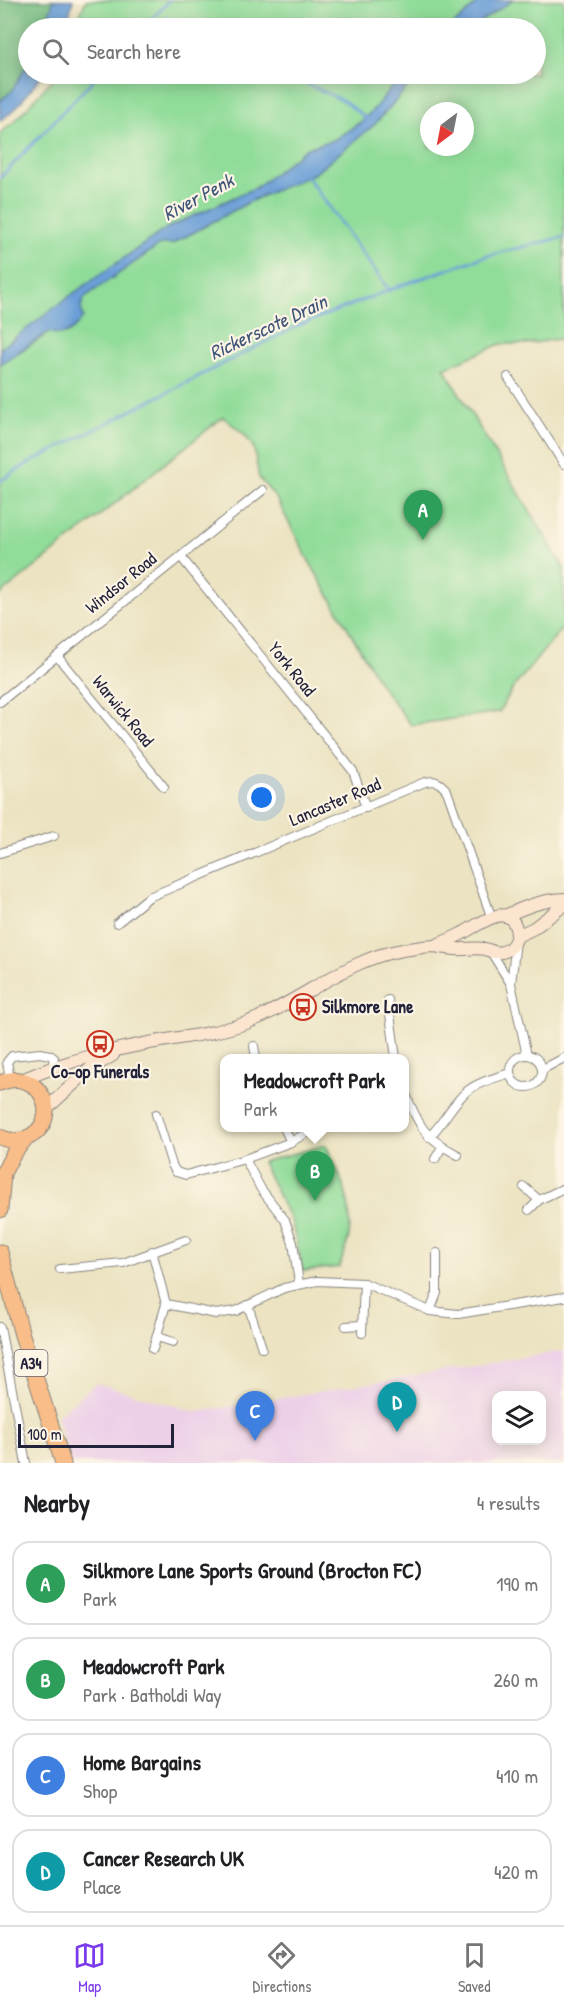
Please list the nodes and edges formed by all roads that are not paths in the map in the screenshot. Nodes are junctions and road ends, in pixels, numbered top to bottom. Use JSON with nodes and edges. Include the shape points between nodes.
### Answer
{"nodes":[{"id":1,"x":508,"y":377,"type":"dead end"},
{"id":2,"x":560,"y":450,"type":"edge"},
{"id":3,"x":564,"y":464,"type":"edge"},
{"id":4,"x":263,"y":490,"type":"dead end"},
{"id":5,"x":181,"y":557,"type":"junction"},
{"id":6,"x":57,"y":656,"type":"junction"},
{"id":7,"x":0,"y":702,"type":"edge"},
{"id":8,"x":164,"y":787,"type":"dead end"},
{"id":9,"x":366,"y":807,"type":"junction"},
{"id":10,"x":54,"y":836,"type":"dead end"},
{"id":11,"x":0,"y":853,"type":"edge"},
{"id":12,"x":564,"y":899,"type":"edge"},
{"id":13,"x":564,"y":905,"type":"edge"},
{"id":14,"x":505,"y":916,"type":"junction"},
{"id":15,"x":487,"y":919,"type":"junction"},
{"id":16,"x":117,"y":923,"type":"dead end"},
{"id":17,"x":516,"y":938,"type":"junction"},
{"id":18,"x":434,"y":946,"type":"junction"},
{"id":19,"x":489,"y":950,"type":"junction"},
{"id":20,"x":511,"y":984,"type":"junction"},
{"id":21,"x":388,"y":1000,"type":"dead end"},
{"id":22,"x":254,"y":1046,"type":"dead end"},
{"id":23,"x":122,"y":1050,"type":"junction"},
{"id":24,"x":255,"y":1054,"type":"edge"},
{"id":25,"x":395,"y":1054,"type":"edge"},
{"id":26,"x":527,"y":1055,"type":"junction"},
{"id":27,"x":564,"y":1058,"type":"edge"},
{"id":28,"x":52,"y":1067,"type":"junction"},
{"id":29,"x":543,"y":1069,"type":"junction"},
{"id":30,"x":510,"y":1073,"type":"junction"},
{"id":31,"x":9,"y":1076,"type":"edge"},
{"id":32,"x":409,"y":1102,"type":"edge"},
{"id":33,"x":46,"y":1109,"type":"junction"},
{"id":34,"x":156,"y":1114,"type":"dead end"},
{"id":35,"x":286,"y":1132,"type":"edge"},
{"id":36,"x":308,"y":1132,"type":"edge"},
{"id":37,"x":0,"y":1137,"type":"edge"},
{"id":38,"x":429,"y":1137,"type":"junction"},
{"id":39,"x":25,"y":1139,"type":"junction"},
{"id":40,"x":291,"y":1142,"type":"junction"},
{"id":41,"x":442,"y":1147,"type":"junction"},
{"id":42,"x":458,"y":1155,"type":"dead end"},
{"id":43,"x":245,"y":1159,"type":"junction"},
{"id":44,"x":435,"y":1159,"type":"dead end"},
{"id":45,"x":524,"y":1187,"type":"dead end"},
{"id":46,"x":564,"y":1188,"type":"edge"},
{"id":47,"x":539,"y":1200,"type":"junction"},
{"id":48,"x":0,"y":1210,"type":"edge"},
{"id":49,"x":529,"y":1210,"type":"dead end"},
{"id":50,"x":186,"y":1239,"type":"dead end"},
{"id":51,"x":175,"y":1243,"type":"junction"},
{"id":52,"x":152,"y":1251,"type":"junction"},
{"id":53,"x":437,"y":1253,"type":"dead end"},
{"id":54,"x":179,"y":1254,"type":"dead end"},
{"id":55,"x":1,"y":1260,"type":"edge"},
{"id":56,"x":60,"y":1269,"type":"dead end"},
{"id":57,"x":299,"y":1283,"type":"junction"},
{"id":58,"x":364,"y":1283,"type":"junction"},
{"id":59,"x":564,"y":1297,"type":"edge"},
{"id":60,"x":166,"y":1304,"type":"junction"},
{"id":61,"x":248,"y":1305,"type":"junction"},
{"id":62,"x":430,"y":1311,"type":"junction"},
{"id":63,"x":346,"y":1326,"type":"dead end"},
{"id":64,"x":0,"y":1327,"type":"edge"},
{"id":65,"x":157,"y":1337,"type":"junction"},
{"id":66,"x":173,"y":1342,"type":"dead end"},
{"id":67,"x":262,"y":1348,"type":"dead end"},
{"id":68,"x":153,"y":1349,"type":"dead end"},
{"id":69,"x":26,"y":1463,"type":"edge"},
{"id":70,"x":63,"y":1463,"type":"edge"}],
"edges":[{"from":1,"to":2,"type":"street"},
{"from":2,"to":3,"type":"street"},
{"from":4,"to":5,"type":"street","name":"Windsor Road"},
{"from":5,"to":6,"type":"street","name":"Windsor Road"},
{"from":5,"to":9,"type":"street","name":"York Road","via":[[353,771]]},
{"from":6,"to":7,"type":"street","name":"Windsor Road"},
{"from":6,"to":8,"type":"street","name":"Warwick Road"},
{"from":9,"to":15,"type":"street","name":"Lancaster Road","via":[[425,782],[441,783],[447,791]]},
{"from":9,"to":16,"type":"street","name":"Lancaster Road","via":[[149,897]]},
{"from":10,"to":11,"type":"street"},
{"from":12,"to":14,"type":"street","via":[[529,905]]},
{"from":13,"to":17,"type":"street"},
{"from":14,"to":15,"type":"street"},
{"from":14,"to":17,"type":"street","via":[[514,924]]},
{"from":15,"to":18,"type":"street"},
{"from":15,"to":19,"type":"street","via":[[479,936]]},
{"from":17,"to":19,"type":"street","via":[[512,948],[503,952]]},
{"from":17,"to":20,"type":"street"},
{"from":18,"to":19,"type":"street"},
{"from":18,"to":23,"type":"street","via":[[399,951],[346,969],[264,1015],[231,1028]]},
{"from":19,"to":20,"type":"street"},
{"from":20,"to":26,"type":"street"},
{"from":21,"to":25,"type":"street"},
{"from":22,"to":24,"type":"street"},
{"from":23,"to":28,"type":"street"},
{"from":23,"to":33,"type":"street","via":[[90,1069]]},
{"from":26,"to":29,"type":"street","via":[[536,1058]]},
{"from":26,"to":30,"type":"street","via":[[513,1062]]},
{"from":27,"to":29,"type":"street"},
{"from":28,"to":31,"type":"street"},
{"from":28,"to":31,"type":"street","via":[[54,1058],[50,1055],[12,1056],[7,1062]]},
{"from":29,"to":30,"type":"street","via":[[539,1082],[529,1088],[514,1083]]},
{"from":30,"to":38,"type":"street","via":[[464,1093]]},
{"from":31,"to":33,"type":"highway","via":[[39,1090]]},
{"from":32,"to":38,"type":"street"},
{"from":33,"to":39,"type":"highway","via":[[39,1129]]},
{"from":34,"to":43,"type":"street","via":[[176,1172],[186,1175]]},
{"from":35,"to":40,"type":"street"},
{"from":36,"to":40,"type":"street"},
{"from":37,"to":39,"type":"highway","via":[[12,1141]]},
{"from":38,"to":41,"type":"street"},
{"from":39,"to":48,"type":"highway","via":[[3,1173]]},
{"from":40,"to":43,"type":"street"},
{"from":41,"to":42,"type":"street"},
{"from":41,"to":44,"type":"street"},
{"from":43,"to":57,"type":"street","via":[[261,1189],[285,1220]]},
{"from":45,"to":47,"type":"street"},
{"from":46,"to":47,"type":"street"},
{"from":47,"to":49,"type":"street"},
{"from":50,"to":51,"type":"street"},
{"from":51,"to":52,"type":"street"},
{"from":51,"to":54,"type":"street"},
{"from":52,"to":56,"type":"street","via":[[123,1263]]},
{"from":52,"to":60,"type":"street"},
{"from":53,"to":62,"type":"street","via":[[437,1293]]},
{"from":55,"to":70,"type":"highway","number":"A34"},
{"from":57,"to":58,"type":"street"},
{"from":57,"to":61,"type":"street"},
{"from":58,"to":62,"type":"street"},
{"from":58,"to":63,"type":"street","via":[[362,1329]]},
{"from":59,"to":62,"type":"street","via":[[458,1314]]},
{"from":60,"to":61,"type":"street","via":[[216,1314]]},
{"from":60,"to":65,"type":"street"},
{"from":61,"to":67,"type":"street"},
{"from":64,"to":69,"type":"street"},
{"from":65,"to":66,"type":"street"},
{"from":65,"to":68,"type":"street"}]}
